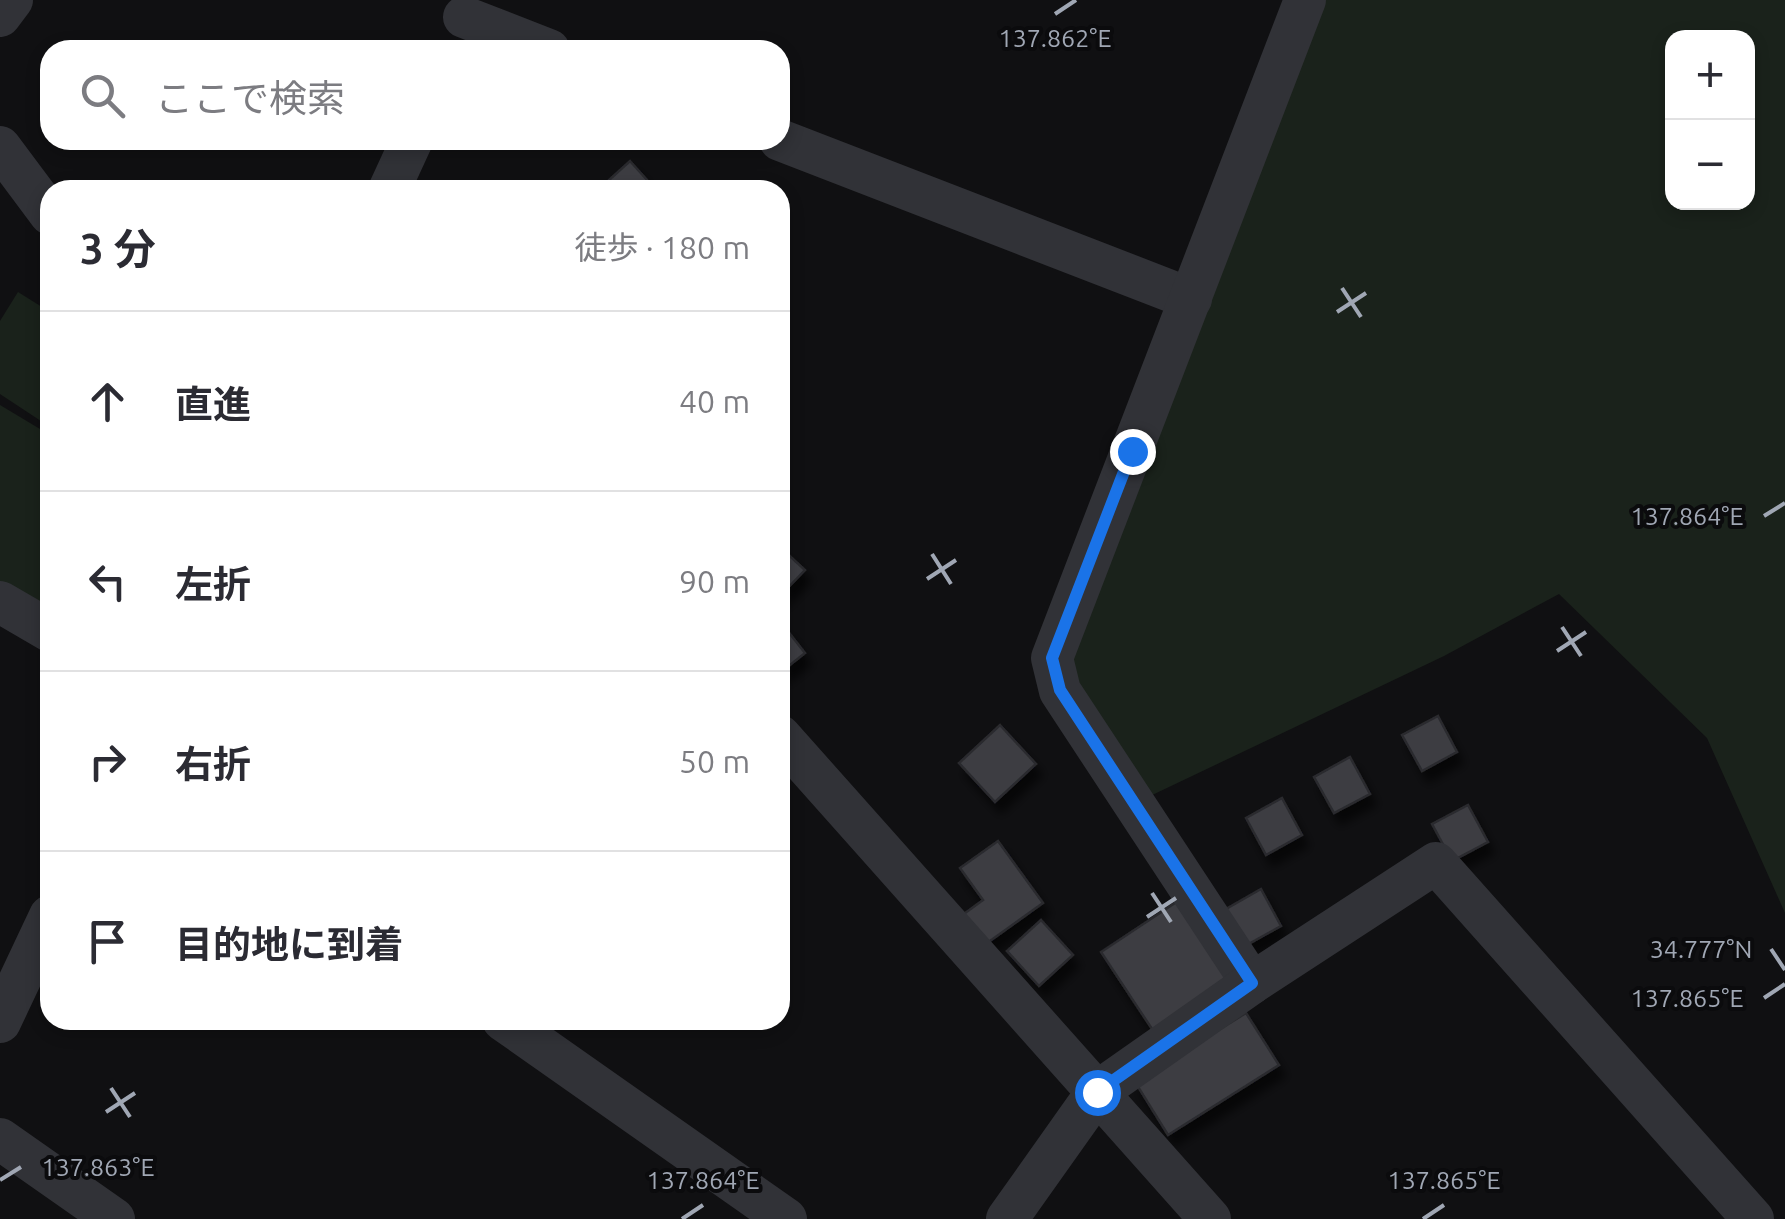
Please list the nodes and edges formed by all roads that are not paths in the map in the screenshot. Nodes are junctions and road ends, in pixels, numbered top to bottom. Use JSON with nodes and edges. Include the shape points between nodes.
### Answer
{"nodes":[{"id":1,"x":12,"y":0,"type":"edge"},
{"id":2,"x":1305,"y":0,"type":"edge"},
{"id":3,"x":0,"y":16,"type":"edge"},
{"id":4,"x":462,"y":22,"type":"edge"},
{"id":5,"x":518,"y":40,"type":"edge"},
{"id":6,"x":790,"y":144,"type":"edge"},
{"id":7,"x":0,"y":147,"type":"edge"},
{"id":8,"x":407,"y":150,"type":"edge"},
{"id":9,"x":394,"y":180,"type":"edge"},
{"id":10,"x":40,"y":201,"type":"edge"},
{"id":11,"x":1192,"y":299,"type":"junction"},
{"id":12,"x":0,"y":602,"type":"edge"},
{"id":13,"x":40,"y":625,"type":"edge"},
{"id":14,"x":790,"y":747,"type":"edge"},
{"id":15,"x":40,"y":937,"type":"edge"},
{"id":16,"x":1252,"y":983,"type":"junction"},
{"id":17,"x":0,"y":1022,"type":"edge"},
{"id":18,"x":518,"y":1030,"type":"edge"},
{"id":19,"x":1097,"y":1092,"type":"junction"},
{"id":20,"x":0,"y":1139,"type":"edge"},
{"id":21,"x":114,"y":1219,"type":"edge"},
{"id":22,"x":786,"y":1219,"type":"edge"},
{"id":23,"x":1007,"y":1219,"type":"edge"},
{"id":24,"x":1210,"y":1219,"type":"edge"},
{"id":25,"x":1754,"y":1219,"type":"edge"}],
"edges":[{"from":1,"to":3,"type":"street"},
{"from":2,"to":11,"type":"street"},
{"from":4,"to":5,"type":"street"},
{"from":6,"to":11,"type":"street"},
{"from":7,"to":10,"type":"street"},
{"from":8,"to":9,"type":"street"},
{"from":11,"to":16,"type":"street","via":[[1052,658],[1060,690]]},
{"from":12,"to":13,"type":"street"},
{"from":14,"to":19,"type":"street"},
{"from":15,"to":17,"type":"street"},
{"from":16,"to":19,"type":"street"},
{"from":16,"to":25,"type":"street","via":[[1436,863]]},
{"from":18,"to":22,"type":"street"},
{"from":19,"to":23,"type":"street"},
{"from":19,"to":24,"type":"street"},
{"from":20,"to":21,"type":"street"}]}
